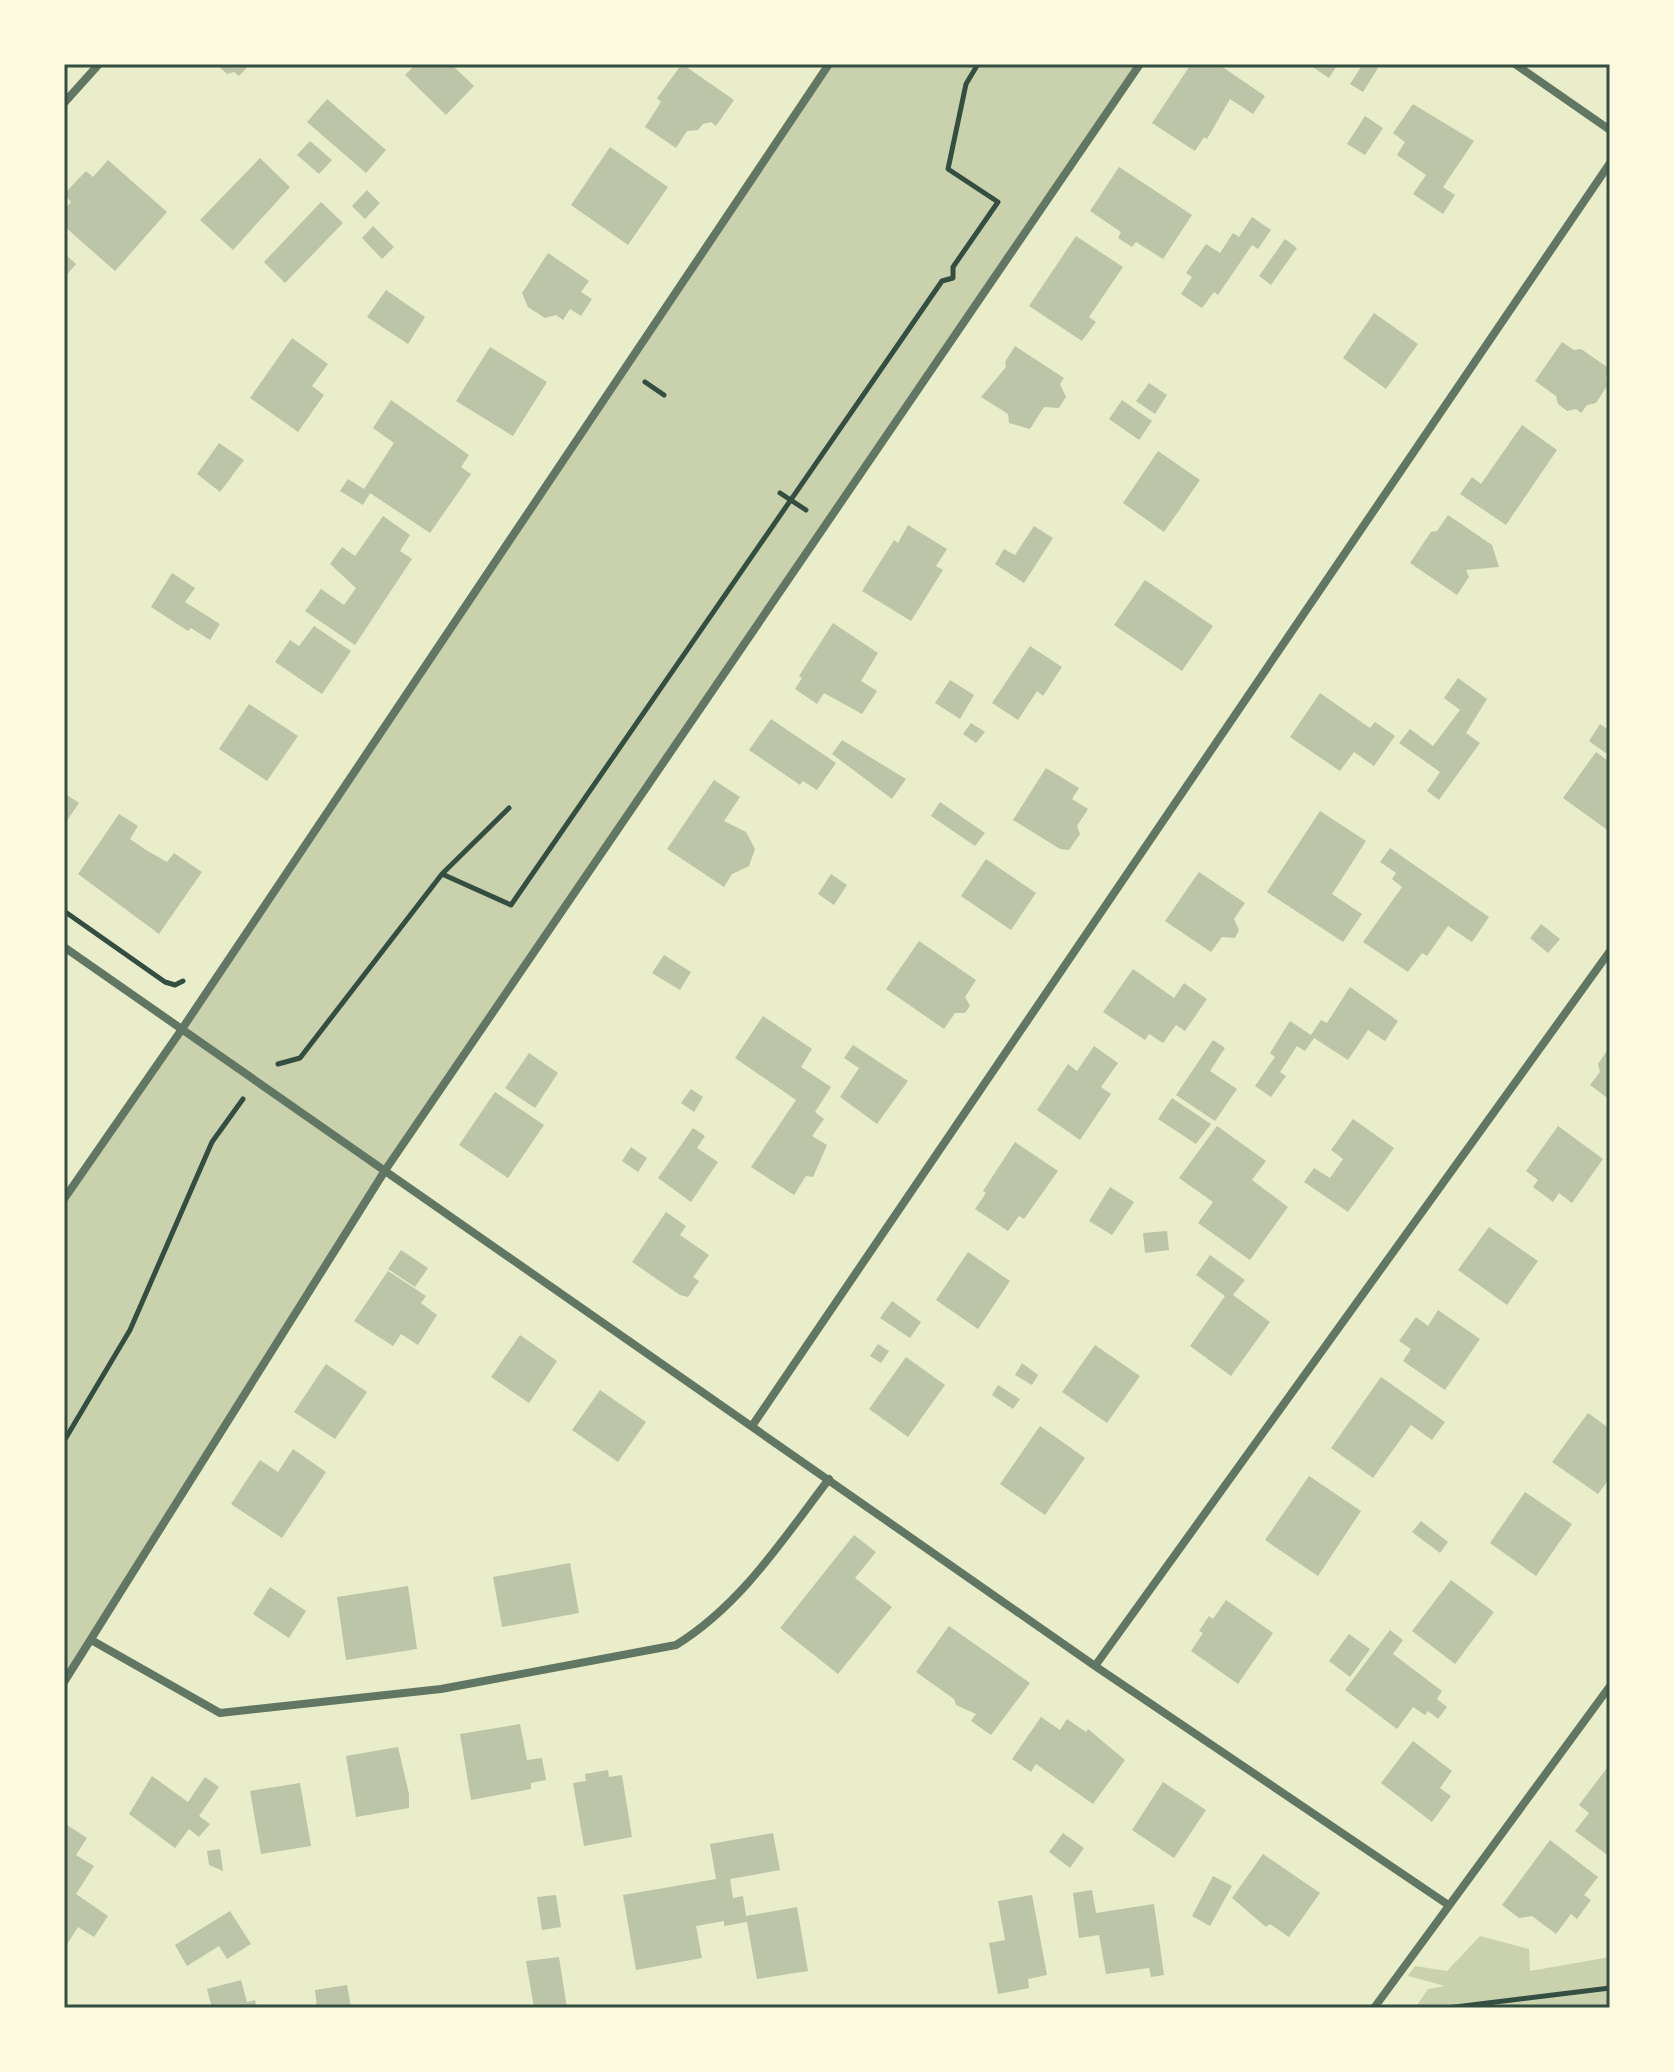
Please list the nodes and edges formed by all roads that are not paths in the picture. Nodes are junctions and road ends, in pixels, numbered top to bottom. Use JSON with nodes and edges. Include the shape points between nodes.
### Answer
{"nodes":[{"id":1,"x":99,"y":64,"type":"edge"},
{"id":2,"x":829,"y":64,"type":"edge"},
{"id":3,"x":1140,"y":64,"type":"edge"},
{"id":4,"x":1515,"y":64,"type":"edge"},
{"id":5,"x":64,"y":103,"type":"edge"},
{"id":6,"x":1610,"y":130,"type":"edge"},
{"id":7,"x":1610,"y":163,"type":"edge"},
{"id":8,"x":64,"y":947,"type":"edge"},
{"id":9,"x":1610,"y":951,"type":"edge"},
{"id":10,"x":182,"y":1029,"type":"junction"},
{"id":11,"x":386,"y":1169,"type":"junction"},
{"id":12,"x":64,"y":1199,"type":"edge"},
{"id":13,"x":752,"y":1426,"type":"junction"},
{"id":14,"x":829,"y":1479,"type":"junction"},
{"id":15,"x":93,"y":1641,"type":"junction"},
{"id":16,"x":1095,"y":1666,"type":"junction"},
{"id":17,"x":64,"y":1682,"type":"edge"},
{"id":18,"x":1610,"y":1686,"type":"edge"},
{"id":19,"x":1447,"y":1904,"type":"junction"},
{"id":20,"x":1374,"y":2008,"type":"edge"}],
"edges":[{"from":1,"to":5,"type":"street"},
{"from":2,"to":10,"type":"street"},
{"from":3,"to":11,"type":"street"},
{"from":4,"to":6,"type":"street"},
{"from":7,"to":13,"type":"street"},
{"from":8,"to":10,"type":"street"},
{"from":9,"to":16,"type":"street"},
{"from":10,"to":11,"type":"street"},
{"from":10,"to":12,"type":"street"},
{"from":11,"to":13,"type":"street"},
{"from":11,"to":15,"type":"street"},
{"from":13,"to":14,"type":"street"},
{"from":14,"to":15,"type":"street","via":[[741,1593],[676,1645],[441,1689],[220,1713]]},
{"from":14,"to":16,"type":"street"},
{"from":15,"to":17,"type":"street"},
{"from":16,"to":19,"type":"street"},
{"from":18,"to":19,"type":"street"},
{"from":19,"to":20,"type":"street"}]}
